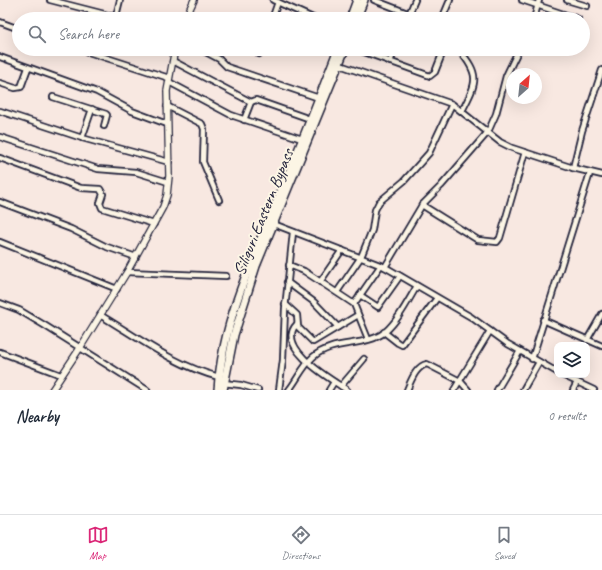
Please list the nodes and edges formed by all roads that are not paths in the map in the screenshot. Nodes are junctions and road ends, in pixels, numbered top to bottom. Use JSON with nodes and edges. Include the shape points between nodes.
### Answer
{"nodes":[{"id":1,"x":50,"y":0,"type":"edge"},
{"id":2,"x":120,"y":0,"type":"edge"},
{"id":3,"x":194,"y":0,"type":"edge"},
{"id":4,"x":357,"y":0,"type":"edge"},
{"id":5,"x":364,"y":0,"type":"edge"},
{"id":6,"x":374,"y":0,"type":"edge"},
{"id":7,"x":415,"y":0,"type":"edge"},
{"id":8,"x":450,"y":0,"type":"edge"},
{"id":9,"x":522,"y":0,"type":"edge"},
{"id":10,"x":567,"y":0,"type":"edge"},
{"id":11,"x":275,"y":1,"type":"edge"},
{"id":12,"x":539,"y":3,"type":"edge"},
{"id":13,"x":587,"y":6,"type":"dead end"},
{"id":14,"x":100,"y":12,"type":"edge"},
{"id":15,"x":117,"y":12,"type":"edge"},
{"id":16,"x":189,"y":12,"type":"edge"},
{"id":17,"x":273,"y":12,"type":"edge"},
{"id":18,"x":299,"y":12,"type":"edge"},
{"id":19,"x":353,"y":12,"type":"edge"},
{"id":20,"x":359,"y":12,"type":"edge"},
{"id":21,"x":400,"y":12,"type":"edge"},
{"id":22,"x":410,"y":12,"type":"edge"},
{"id":23,"x":445,"y":12,"type":"edge"},
{"id":24,"x":561,"y":12,"type":"edge"},
{"id":25,"x":0,"y":22,"type":"edge"},
{"id":26,"x":12,"y":26,"type":"edge"},
{"id":27,"x":99,"y":56,"type":"edge"},
{"id":28,"x":174,"y":56,"type":"edge"},
{"id":29,"x":213,"y":56,"type":"edge"},
{"id":30,"x":337,"y":56,"type":"edge"},
{"id":31,"x":340,"y":56,"type":"edge"},
{"id":32,"x":374,"y":56,"type":"edge"},
{"id":33,"x":392,"y":56,"type":"edge"},
{"id":34,"x":441,"y":56,"type":"edge"},
{"id":35,"x":464,"y":56,"type":"edge"},
{"id":36,"x":516,"y":56,"type":"edge"},
{"id":37,"x":0,"y":57,"type":"edge"},
{"id":38,"x":173,"y":60,"type":"junction"},
{"id":39,"x":390,"y":62,"type":"junction"},
{"id":40,"x":336,"y":63,"type":"junction"},
{"id":41,"x":28,"y":68,"type":"junction"},
{"id":42,"x":602,"y":70,"type":"edge"},
{"id":43,"x":169,"y":80,"type":"junction"},
{"id":44,"x":0,"y":83,"type":"edge"},
{"id":45,"x":53,"y":97,"type":"dead end"},
{"id":46,"x":319,"y":98,"type":"junction"},
{"id":47,"x":251,"y":102,"type":"junction"},
{"id":48,"x":452,"y":104,"type":"junction"},
{"id":49,"x":167,"y":106,"type":"junction"},
{"id":50,"x":92,"y":110,"type":"junction"},
{"id":51,"x":0,"y":111,"type":"edge"},
{"id":52,"x":464,"y":112,"type":"junction"},
{"id":53,"x":310,"y":119,"type":"junction"},
{"id":54,"x":244,"y":120,"type":"junction"},
{"id":55,"x":476,"y":122,"type":"dead end"},
{"id":56,"x":167,"y":124,"type":"junction"},
{"id":57,"x":104,"y":126,"type":"dead end"},
{"id":58,"x":488,"y":132,"type":"junction"},
{"id":59,"x":0,"y":137,"type":"edge"},
{"id":60,"x":82,"y":138,"type":"junction"},
{"id":61,"x":302,"y":139,"type":"junction"},
{"id":62,"x":525,"y":152,"type":"junction"},
{"id":63,"x":0,"y":158,"type":"edge"},
{"id":64,"x":168,"y":162,"type":"junction"},
{"id":65,"x":573,"y":168,"type":"junction"},
{"id":66,"x":590,"y":173,"type":"junction"},
{"id":67,"x":602,"y":175,"type":"edge"},
{"id":68,"x":168,"y":182,"type":"junction"},
{"id":69,"x":219,"y":200,"type":"dead end"},
{"id":70,"x":0,"y":202,"type":"edge"},
{"id":71,"x":422,"y":206,"type":"junction"},
{"id":72,"x":271,"y":223,"type":"junction"},
{"id":73,"x":154,"y":224,"type":"junction"},
{"id":74,"x":293,"y":232,"type":"junction"},
{"id":75,"x":0,"y":242,"type":"edge"},
{"id":76,"x":342,"y":250,"type":"junction"},
{"id":77,"x":136,"y":257,"type":"junction"},
{"id":78,"x":361,"y":257,"type":"junction"},
{"id":79,"x":254,"y":264,"type":"junction"},
{"id":80,"x":289,"y":265,"type":"junction"},
{"id":81,"x":383,"y":266,"type":"junction"},
{"id":82,"x":127,"y":272,"type":"junction"},
{"id":83,"x":226,"y":276,"type":"dead end"},
{"id":84,"x":400,"y":276,"type":"junction"},
{"id":85,"x":287,"y":282,"type":"junction"},
{"id":86,"x":320,"y":282,"type":"junction"},
{"id":87,"x":417,"y":286,"type":"junction"},
{"id":88,"x":117,"y":289,"type":"junction"},
{"id":89,"x":337,"y":292,"type":"junction"},
{"id":90,"x":360,"y":295,"type":"junction"},
{"id":91,"x":437,"y":298,"type":"junction"},
{"id":92,"x":0,"y":303,"type":"edge"},
{"id":93,"x":285,"y":304,"type":"junction"},
{"id":94,"x":354,"y":304,"type":"junction"},
{"id":95,"x":602,"y":314,"type":"edge"},
{"id":96,"x":100,"y":315,"type":"junction"},
{"id":97,"x":358,"y":315,"type":"junction"},
{"id":98,"x":543,"y":320,"type":"junction"},
{"id":99,"x":297,"y":324,"type":"junction"},
{"id":100,"x":338,"y":327,"type":"junction"},
{"id":101,"x":490,"y":331,"type":"junction"},
{"id":102,"x":384,"y":332,"type":"junction"},
{"id":103,"x":368,"y":339,"type":"junction"},
{"id":104,"x":587,"y":340,"type":"junction"},
{"id":105,"x":602,"y":346,"type":"edge"},
{"id":106,"x":80,"y":348,"type":"junction"},
{"id":107,"x":520,"y":351,"type":"junction"},
{"id":108,"x":0,"y":352,"type":"edge"},
{"id":109,"x":364,"y":359,"type":"dead end"},
{"id":110,"x":532,"y":359,"type":"junction"},
{"id":111,"x":539,"y":362,"type":"junction"},
{"id":112,"x":307,"y":363,"type":"junction"},
{"id":113,"x":554,"y":370,"type":"edge"},
{"id":114,"x":61,"y":375,"type":"junction"},
{"id":115,"x":568,"y":378,"type":"edge"},
{"id":116,"x":460,"y":381,"type":"junction"},
{"id":117,"x":334,"y":382,"type":"junction"},
{"id":118,"x":577,"y":382,"type":"junction"},
{"id":119,"x":222,"y":383,"type":"edge"},
{"id":120,"x":342,"y":386,"type":"junction"},
{"id":121,"x":52,"y":390,"type":"edge"},
{"id":122,"x":146,"y":390,"type":"edge"},
{"id":123,"x":218,"y":390,"type":"edge"},
{"id":124,"x":258,"y":390,"type":"edge"},
{"id":125,"x":279,"y":390,"type":"edge"},
{"id":126,"x":289,"y":390,"type":"edge"},
{"id":127,"x":329,"y":390,"type":"edge"},
{"id":128,"x":347,"y":390,"type":"edge"},
{"id":129,"x":407,"y":390,"type":"edge"},
{"id":130,"x":454,"y":390,"type":"edge"},
{"id":131,"x":468,"y":390,"type":"edge"},
{"id":132,"x":497,"y":390,"type":"edge"},
{"id":133,"x":523,"y":390,"type":"edge"},
{"id":134,"x":573,"y":390,"type":"edge"},
{"id":135,"x":594,"y":390,"type":"edge"}],
"edges":[{"from":1,"to":14,"type":"street"},
{"from":2,"to":15,"type":"street"},
{"from":3,"to":16,"type":"street"},
{"from":4,"to":19,"type":"main road"},
{"from":5,"to":20,"type":"main road"},
{"from":6,"to":21,"type":"street"},
{"from":7,"to":22,"type":"street"},
{"from":8,"to":23,"type":"street"},
{"from":9,"to":12,"type":"street"},
{"from":10,"to":13,"type":"street"},
{"from":11,"to":17,"type":"street"},
{"from":11,"to":18,"type":"street"},
{"from":12,"to":24,"type":"street"},
{"from":25,"to":26,"type":"street"},
{"from":27,"to":43,"type":"street"},
{"from":28,"to":38,"type":"street"},
{"from":29,"to":46,"type":"street","via":[[227,67]]},
{"from":30,"to":40,"type":"main road","name":"Siliguri Eastern Bypass"},
{"from":31,"to":40,"type":"main road","name":"Siliguri Eastern Bypass"},
{"from":32,"to":39,"type":"street"},
{"from":33,"to":39,"type":"street"},
{"from":34,"to":39,"type":"street","via":[[432,76]]},
{"from":35,"to":52,"type":"street","via":[[472,66],[475,82]]},
{"from":36,"to":58,"type":"street","via":[[506,76],[496,114]]},
{"from":37,"to":41,"type":"street"},
{"from":38,"to":43,"type":"street"},
{"from":38,"to":47,"type":"street"},
{"from":40,"to":46,"type":"main road","name":"Siliguri Eastern Bypass"},
{"from":40,"to":48,"type":"street"},
{"from":40,"to":72,"type":"main road","name":"Siliguri Eastern Bypass"},
{"from":41,"to":44,"type":"street","via":[[21,86],[15,88]]},
{"from":41,"to":56,"type":"street","via":[[97,92],[132,111]]},
{"from":42,"to":65,"type":"street"},
{"from":43,"to":49,"type":"street"},
{"from":43,"to":54,"type":"street","via":[[230,115]]},
{"from":45,"to":50,"type":"street"},
{"from":46,"to":53,"type":"main road","name":"Siliguri Eastern Bypass"},
{"from":47,"to":53,"type":"street","via":[[256,100]]},
{"from":47,"to":54,"type":"street"},
{"from":48,"to":52,"type":"street"},
{"from":48,"to":78,"type":"street","via":[[429,153],[375,210],[372,230]]},
{"from":49,"to":56,"type":"street"},
{"from":49,"to":69,"type":"street","via":[[202,124],[203,162]]},
{"from":50,"to":57,"type":"street","via":[[107,114]]},
{"from":50,"to":60,"type":"street"},
{"from":51,"to":60,"type":"street"},
{"from":52,"to":55,"type":"street"},
{"from":52,"to":58,"type":"street"},
{"from":53,"to":61,"type":"main road","name":"Siliguri Eastern Bypass"},
{"from":54,"to":61,"type":"street"},
{"from":56,"to":64,"type":"street"},
{"from":58,"to":62,"type":"street","via":[[500,142]]},
{"from":58,"to":71,"type":"street"},
{"from":59,"to":68,"type":"street","via":[[98,169],[136,172]]},
{"from":60,"to":64,"type":"street"},
{"from":61,"to":72,"type":"main road","name":"Siliguri Eastern Bypass"},
{"from":62,"to":65,"type":"street"},
{"from":62,"to":71,"type":"street","via":[[497,242],[478,240]]},
{"from":63,"to":73,"type":"street","via":[[81,188],[100,189],[103,194],[100,203],[102,208]]},
{"from":64,"to":68,"type":"street"},
{"from":65,"to":66,"type":"street"},
{"from":66,"to":67,"type":"street"},
{"from":66,"to":98,"type":"street"},
{"from":68,"to":73,"type":"street","via":[[163,207]]},
{"from":70,"to":77,"type":"street"},
{"from":71,"to":81,"type":"street"},
{"from":72,"to":74,"type":"street"},
{"from":72,"to":79,"type":"main road","name":"Siliguri Eastern Bypass"},
{"from":73,"to":77,"type":"street"},
{"from":74,"to":76,"type":"street"},
{"from":74,"to":80,"type":"street"},
{"from":75,"to":88,"type":"street"},
{"from":76,"to":78,"type":"street"},
{"from":76,"to":86,"type":"street"},
{"from":77,"to":82,"type":"street"},
{"from":78,"to":81,"type":"street"},
{"from":78,"to":89,"type":"street"},
{"from":79,"to":119,"type":"main road","name":"Siliguri Eastern Bypass"},
{"from":79,"to":119,"type":"main road","name":"Siliguri Eastern Bypass","via":[[240,289]]},
{"from":80,"to":85,"type":"street"},
{"from":80,"to":86,"type":"street"},
{"from":81,"to":84,"type":"street"},
{"from":81,"to":90,"type":"street"},
{"from":82,"to":83,"type":"street"},
{"from":82,"to":88,"type":"street"},
{"from":84,"to":87,"type":"street"},
{"from":84,"to":90,"type":"street","via":[[378,307]]},
{"from":85,"to":93,"type":"street"},
{"from":85,"to":100,"type":"street","via":[[314,302]]},
{"from":86,"to":89,"type":"street"},
{"from":87,"to":91,"type":"street"},
{"from":87,"to":102,"type":"street"},
{"from":88,"to":96,"type":"street"},
{"from":89,"to":94,"type":"street"},
{"from":90,"to":94,"type":"street"},
{"from":91,"to":101,"type":"street"},
{"from":91,"to":102,"type":"street","via":[[402,345]]},
{"from":92,"to":106,"type":"street","via":[[19,310]]},
{"from":93,"to":99,"type":"street","via":[[299,317]]},
{"from":93,"to":125,"type":"street"},
{"from":94,"to":97,"type":"street"},
{"from":95,"to":104,"type":"street"},
{"from":96,"to":106,"type":"street"},
{"from":96,"to":119,"type":"street","via":[[170,357]]},
{"from":97,"to":100,"type":"street"},
{"from":97,"to":103,"type":"street"},
{"from":98,"to":104,"type":"street"},
{"from":98,"to":110,"type":"street"},
{"from":99,"to":100,"type":"street","via":[[313,342]]},
{"from":99,"to":112,"type":"street","via":[[293,329],[294,345]]},
{"from":101,"to":107,"type":"street"},
{"from":101,"to":116,"type":"street"},
{"from":102,"to":103,"type":"street"},
{"from":103,"to":112,"type":"street","via":[[328,348]]},
{"from":104,"to":105,"type":"street"},
{"from":106,"to":114,"type":"street"},
{"from":106,"to":122,"type":"street"},
{"from":107,"to":110,"type":"street"},
{"from":107,"to":132,"type":"street"},
{"from":108,"to":114,"type":"street"},
{"from":109,"to":120,"type":"street"},
{"from":110,"to":111,"type":"street"},
{"from":111,"to":113,"type":"street"},
{"from":111,"to":133,"type":"street"},
{"from":112,"to":117,"type":"street"},
{"from":112,"to":126,"type":"street"},
{"from":114,"to":121,"type":"street"},
{"from":115,"to":118,"type":"street"},
{"from":116,"to":129,"type":"street","via":[[424,364]]},
{"from":116,"to":130,"type":"street"},
{"from":116,"to":131,"type":"street"},
{"from":117,"to":120,"type":"street"},
{"from":117,"to":127,"type":"street"},
{"from":118,"to":134,"type":"street"},
{"from":118,"to":135,"type":"street"},
{"from":119,"to":123,"type":"main road","name":"Siliguri Eastern Bypass"},
{"from":119,"to":124,"type":"street","via":[[241,384]]},
{"from":120,"to":128,"type":"street"}]}
